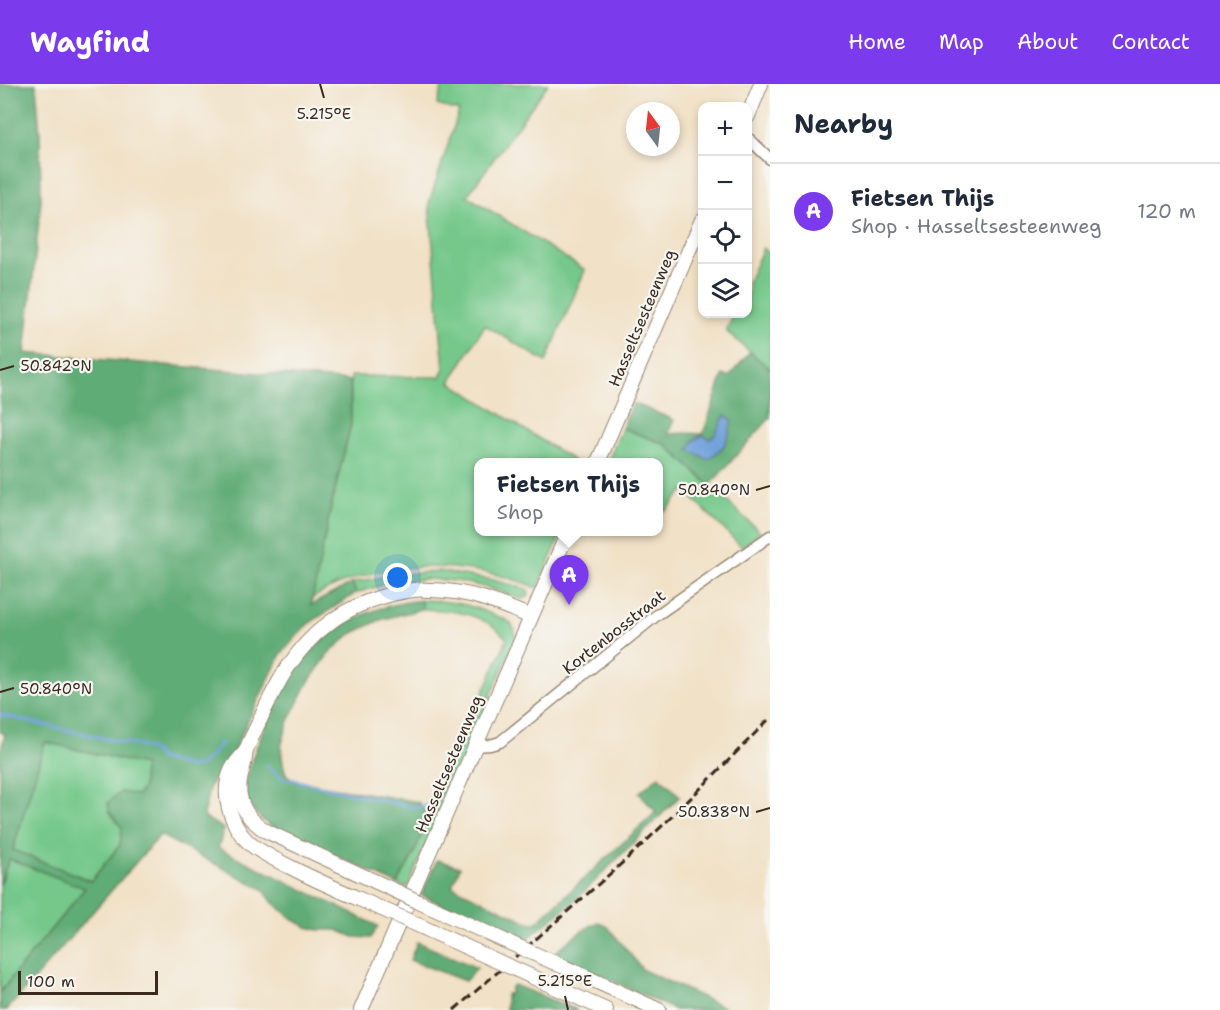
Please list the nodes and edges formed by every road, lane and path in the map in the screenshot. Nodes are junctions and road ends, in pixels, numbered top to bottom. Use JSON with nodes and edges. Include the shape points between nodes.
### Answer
{"nodes":[{"id":1,"x":761,"y":84,"type":"edge"},
{"id":2,"x":752,"y":105,"type":"edge"},
{"id":3,"x":752,"y":143,"type":"edge"},
{"id":4,"x":770,"y":159,"type":"edge"},
{"id":5,"x":698,"y":229,"type":"edge"},
{"id":6,"x":600,"y":458,"type":"edge"},
{"id":7,"x":566,"y":536,"type":"edge"},
{"id":8,"x":770,"y":536,"type":"edge"},
{"id":9,"x":531,"y":617,"type":"junction"},
{"id":10,"x":476,"y":746,"type":"junction"},
{"id":11,"x":246,"y":751,"type":"junction"},
{"id":12,"x":361,"y":1010,"type":"edge"},
{"id":13,"x":606,"y":1010,"type":"edge"},
{"id":14,"x":659,"y":1010,"type":"edge"}],
"edges":[{"from":1,"to":2,"type":"main road"},
{"from":3,"to":4,"type":"street"},
{"from":5,"to":6,"type":"main road","name":"Hasseltsesteenweg"},
{"from":7,"to":9,"type":"main road","name":"Hasseltsesteenweg"},
{"from":8,"to":10,"type":"street","name":"Kortenbosstraat","via":[[657,615],[500,742]]},
{"from":9,"to":10,"type":"main road","name":"Hasseltsesteenweg"},
{"from":9,"to":11,"type":"main road","via":[[496,602],[444,590],[415,589],[354,608],[330,621],[287,667]]},
{"from":10,"to":12,"type":"main road","name":"Hasseltsesteenweg"},
{"from":11,"to":13,"type":"main road","bridge":true,"via":[[228,778],[227,795],[231,816],[251,845],[309,876]]},
{"from":11,"to":14,"type":"main road","bridge":true,"via":[[240,795],[252,821],[266,831]]}]}
